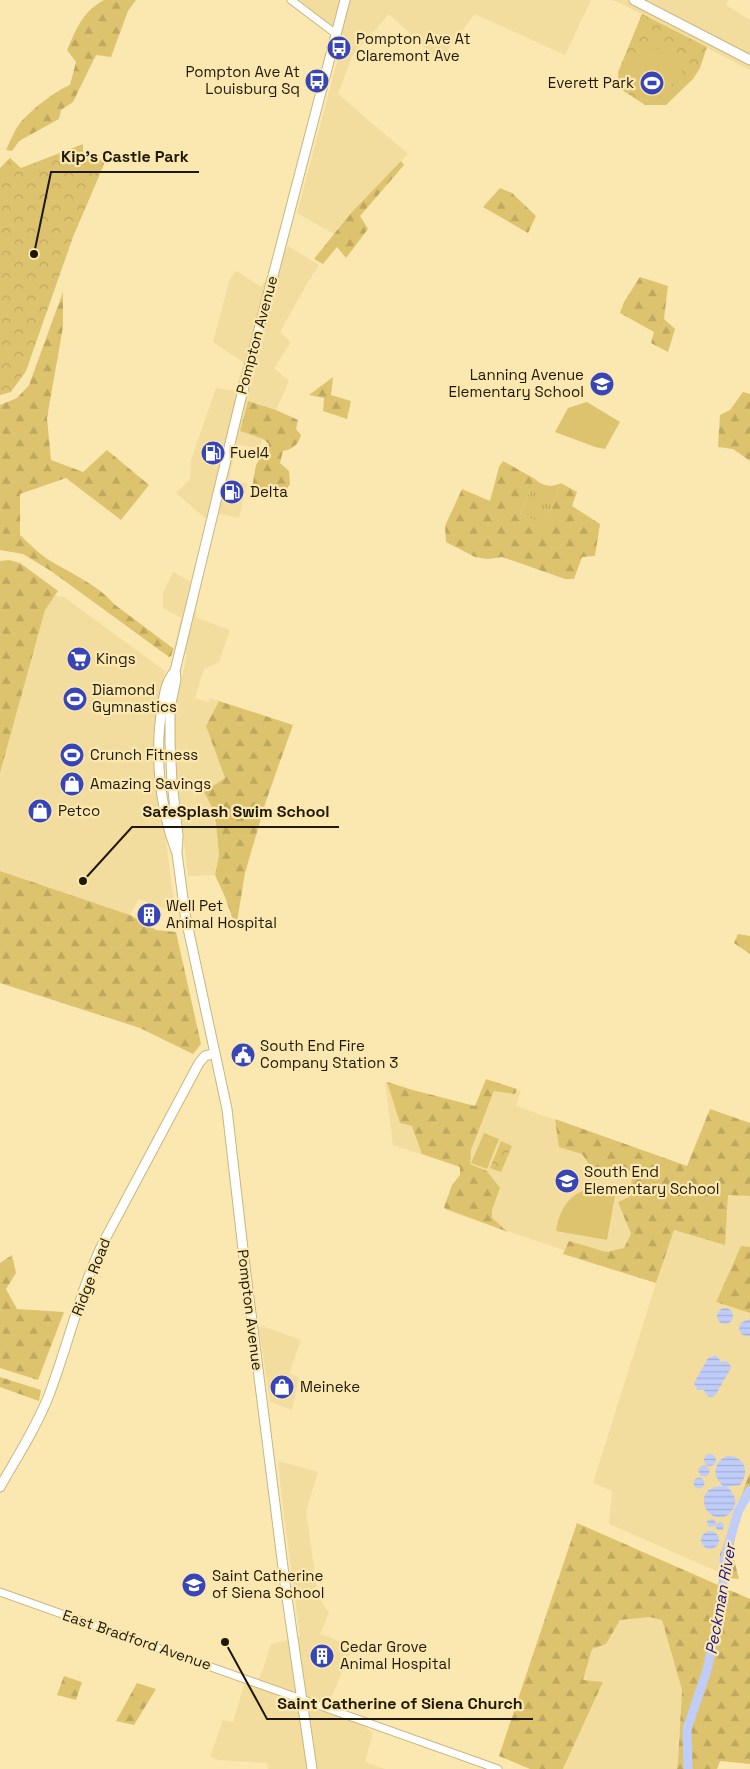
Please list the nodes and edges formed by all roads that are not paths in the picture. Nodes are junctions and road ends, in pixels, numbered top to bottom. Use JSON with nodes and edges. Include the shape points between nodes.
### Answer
{"nodes":[{"id":1,"x":291,"y":0,"type":"edge"},
{"id":2,"x":345,"y":0,"type":"edge"},
{"id":3,"x":634,"y":0,"type":"edge"},
{"id":4,"x":336,"y":34,"type":"junction"},
{"id":5,"x":750,"y":60,"type":"edge"},
{"id":6,"x":215,"y":1053,"type":"junction"},
{"id":7,"x":0,"y":1487,"type":"edge"},
{"id":8,"x":0,"y":1592,"type":"edge"},
{"id":9,"x":302,"y":1698,"type":"junction"},
{"id":10,"x":312,"y":1769,"type":"edge"},
{"id":11,"x":498,"y":1769,"type":"edge"}],
"edges":[{"from":1,"to":4,"type":"street"},
{"from":2,"to":4,"type":"main road","name":"Pompton Avenue"},
{"from":3,"to":5,"type":"main road"},
{"from":4,"to":6,"type":"main road","name":"Pompton Avenue","via":[[240,402],[175,671],[170,708],[177,853],[187,927]]},
{"from":6,"to":7,"type":"main road","name":"Ridge Road","via":[[205,1056],[199,1063],[103,1243],[44,1406]]},
{"from":6,"to":9,"type":"main road","name":"Pompton Avenue","via":[[228,1121]]},
{"from":8,"to":9,"type":"street","name":"East Bradford Avenue"},
{"from":9,"to":10,"type":"main road","name":"Pompton Avenue"},
{"from":9,"to":11,"type":"street","name":"East Bradford Avenue"}]}
